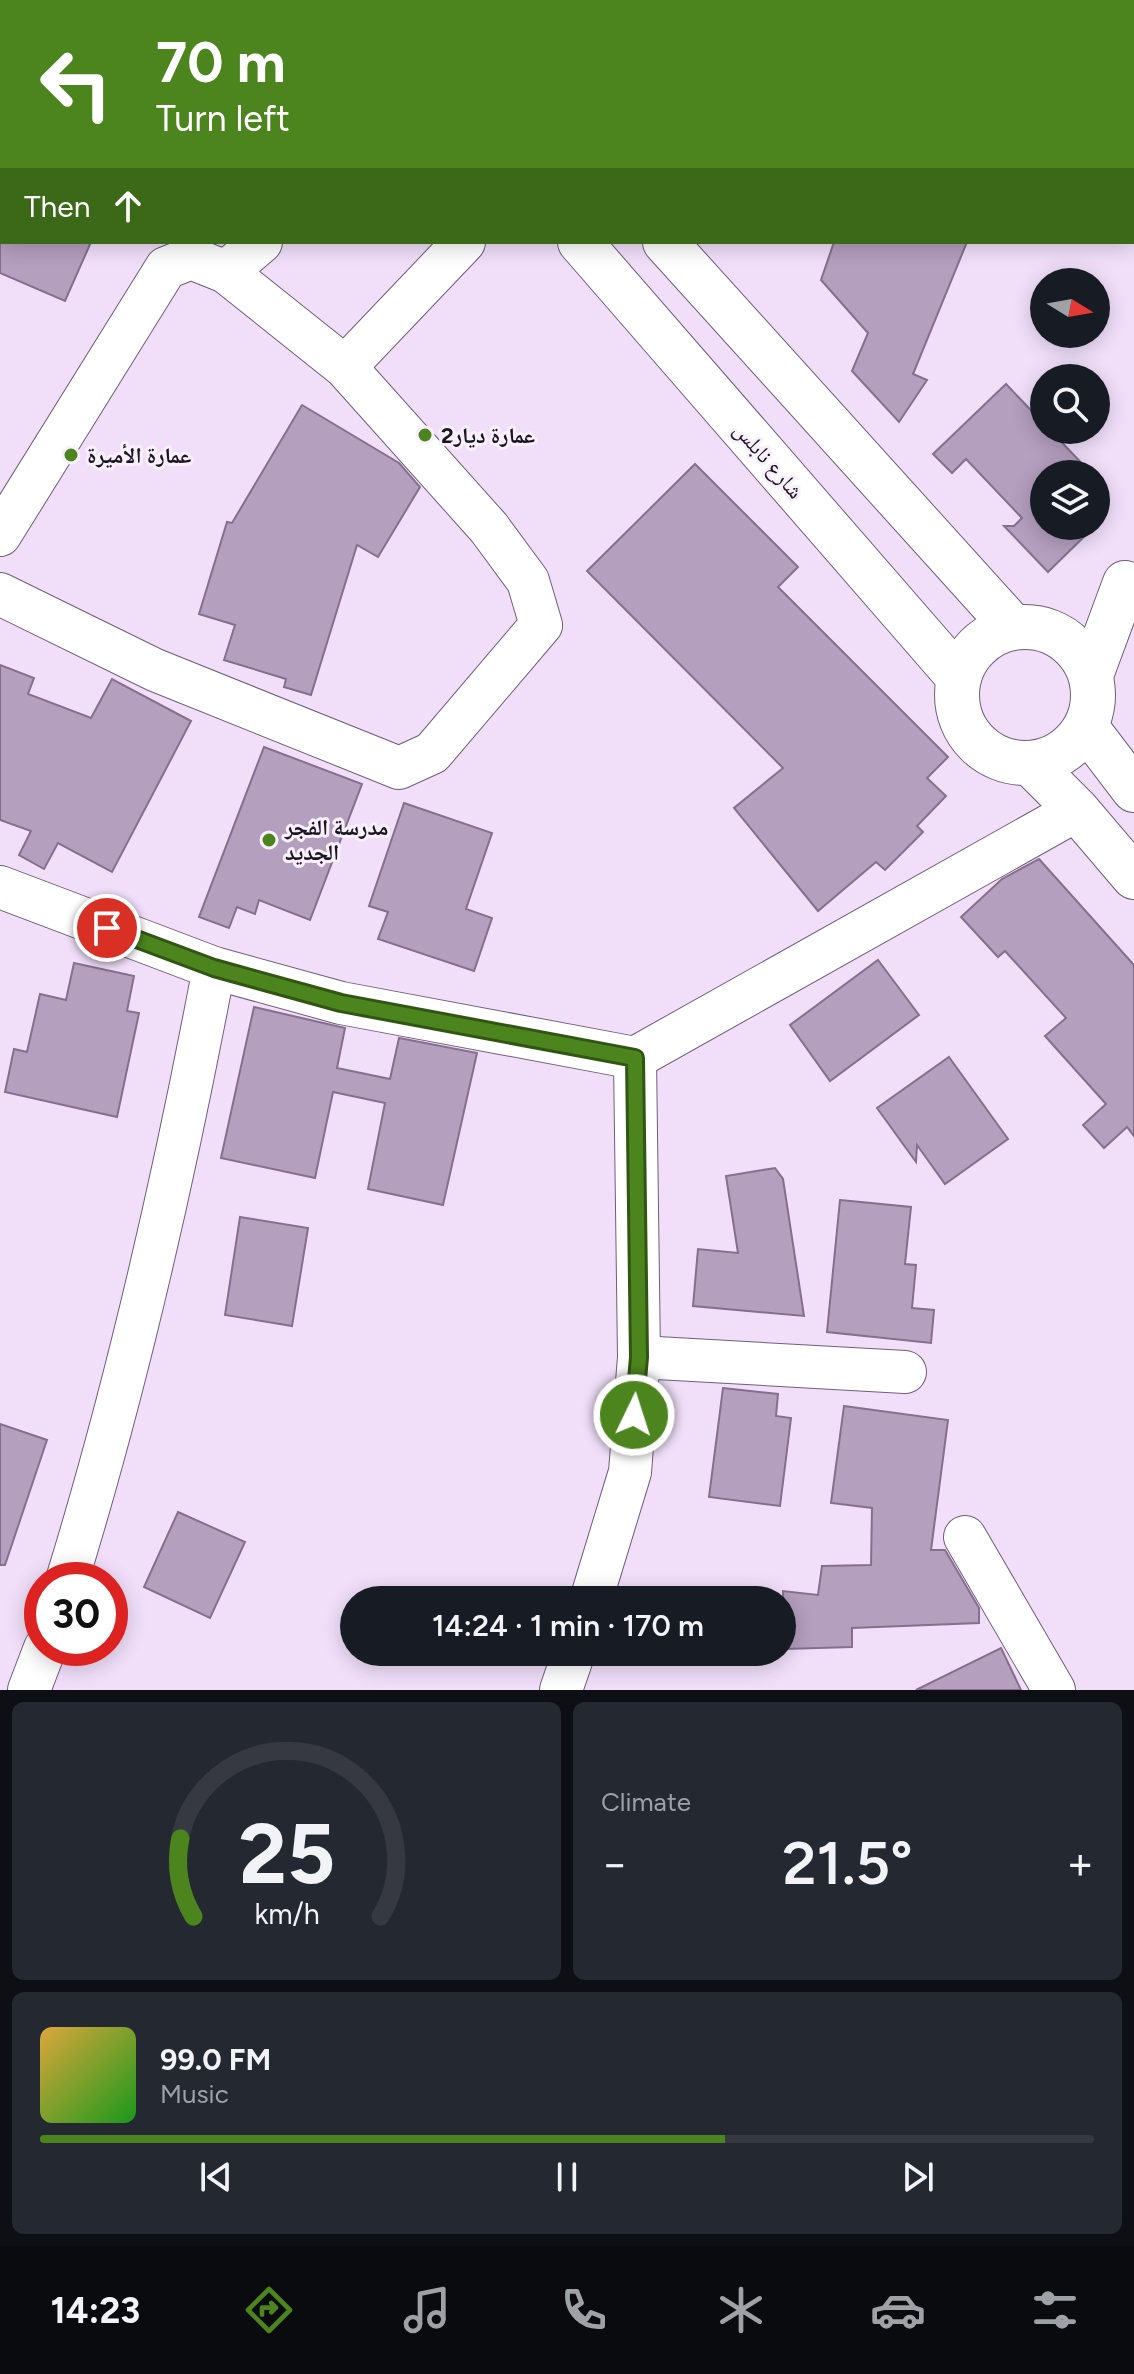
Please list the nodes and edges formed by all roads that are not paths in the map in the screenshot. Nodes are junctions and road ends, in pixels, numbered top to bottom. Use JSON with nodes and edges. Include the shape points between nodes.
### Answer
{"nodes":[{"id":1,"x":259,"y":244,"type":"edge"},
{"id":2,"x":462,"y":244,"type":"edge"},
{"id":3,"x":582,"y":244,"type":"edge"},
{"id":4,"x":667,"y":244,"type":"edge"},
{"id":5,"x":226,"y":272,"type":"junction"},
{"id":6,"x":345,"y":367,"type":"junction"},
{"id":7,"x":0,"y":535,"type":"edge"},
{"id":8,"x":1130,"y":575,"type":"edge"},
{"id":9,"x":0,"y":594,"type":"edge"},
{"id":10,"x":1028,"y":628,"type":"junction"},
{"id":11,"x":1091,"y":675,"type":"junction"},
{"id":12,"x":959,"y":678,"type":"junction"},
{"id":13,"x":1086,"y":727,"type":"junction"},
{"id":14,"x":1031,"y":764,"type":"junction"},
{"id":15,"x":1134,"y":790,"type":"edge"},
{"id":16,"x":1077,"y":810,"type":"junction"},
{"id":17,"x":1134,"y":877,"type":"edge"},
{"id":18,"x":0,"y":887,"type":"edge"},
{"id":19,"x":214,"y":968,"type":"junction"},
{"id":20,"x":635,"y":1058,"type":"junction"},
{"id":21,"x":639,"y":1357,"type":"junction"},
{"id":22,"x":905,"y":1372,"type":"dead end"},
{"id":23,"x":965,"y":1537,"type":"dead end"},
{"id":24,"x":73,"y":1562,"type":"edge"},
{"id":25,"x":595,"y":1586,"type":"edge"},
{"id":26,"x":38,"y":1666,"type":"edge"},
{"id":27,"x":569,"y":1666,"type":"edge"},
{"id":28,"x":29,"y":1690,"type":"edge"},
{"id":29,"x":561,"y":1690,"type":"edge"},
{"id":30,"x":1054,"y":1690,"type":"edge"}],
"edges":[{"from":1,"to":5,"type":"street"},
{"from":2,"to":6,"type":"street"},
{"from":3,"to":12,"type":"main road","name":"شارع نابلس"},
{"from":4,"to":10,"type":"main road"},
{"from":5,"to":6,"type":"street"},
{"from":5,"to":7,"type":"street","via":[[191,258],[166,268]]},
{"from":6,"to":9,"type":"street","via":[[489,528],[528,581],[541,625],[432,753],[399,768],[155,670]]},
{"from":8,"to":10,"type":"main road","via":[[1079,612]]},
{"from":8,"to":11,"type":"main road"},
{"from":10,"to":11,"type":"main road","via":[[1073,646]]},
{"from":10,"to":12,"type":"main road","via":[[979,645]]},
{"from":11,"to":13,"type":"main road","via":[[1092,710]]},
{"from":12,"to":14,"type":"main road","via":[[956,699],[972,740],[1009,763]]},
{"from":13,"to":14,"type":"main road","via":[[1063,753]]},
{"from":13,"to":15,"type":"main road"},
{"from":14,"to":16,"type":"main road"},
{"from":16,"to":17,"type":"main road"},
{"from":16,"to":20,"type":"street"},
{"from":18,"to":19,"type":"street"},
{"from":19,"to":20,"type":"street","via":[[341,1003]]},
{"from":19,"to":24,"type":"street","via":[[138,1328]]},
{"from":20,"to":21,"type":"street"},
{"from":21,"to":22,"type":"street"},
{"from":21,"to":25,"type":"street","via":[[630,1472]]},
{"from":23,"to":30,"type":"street"},
{"from":26,"to":28,"type":"street"},
{"from":27,"to":29,"type":"street"}]}
